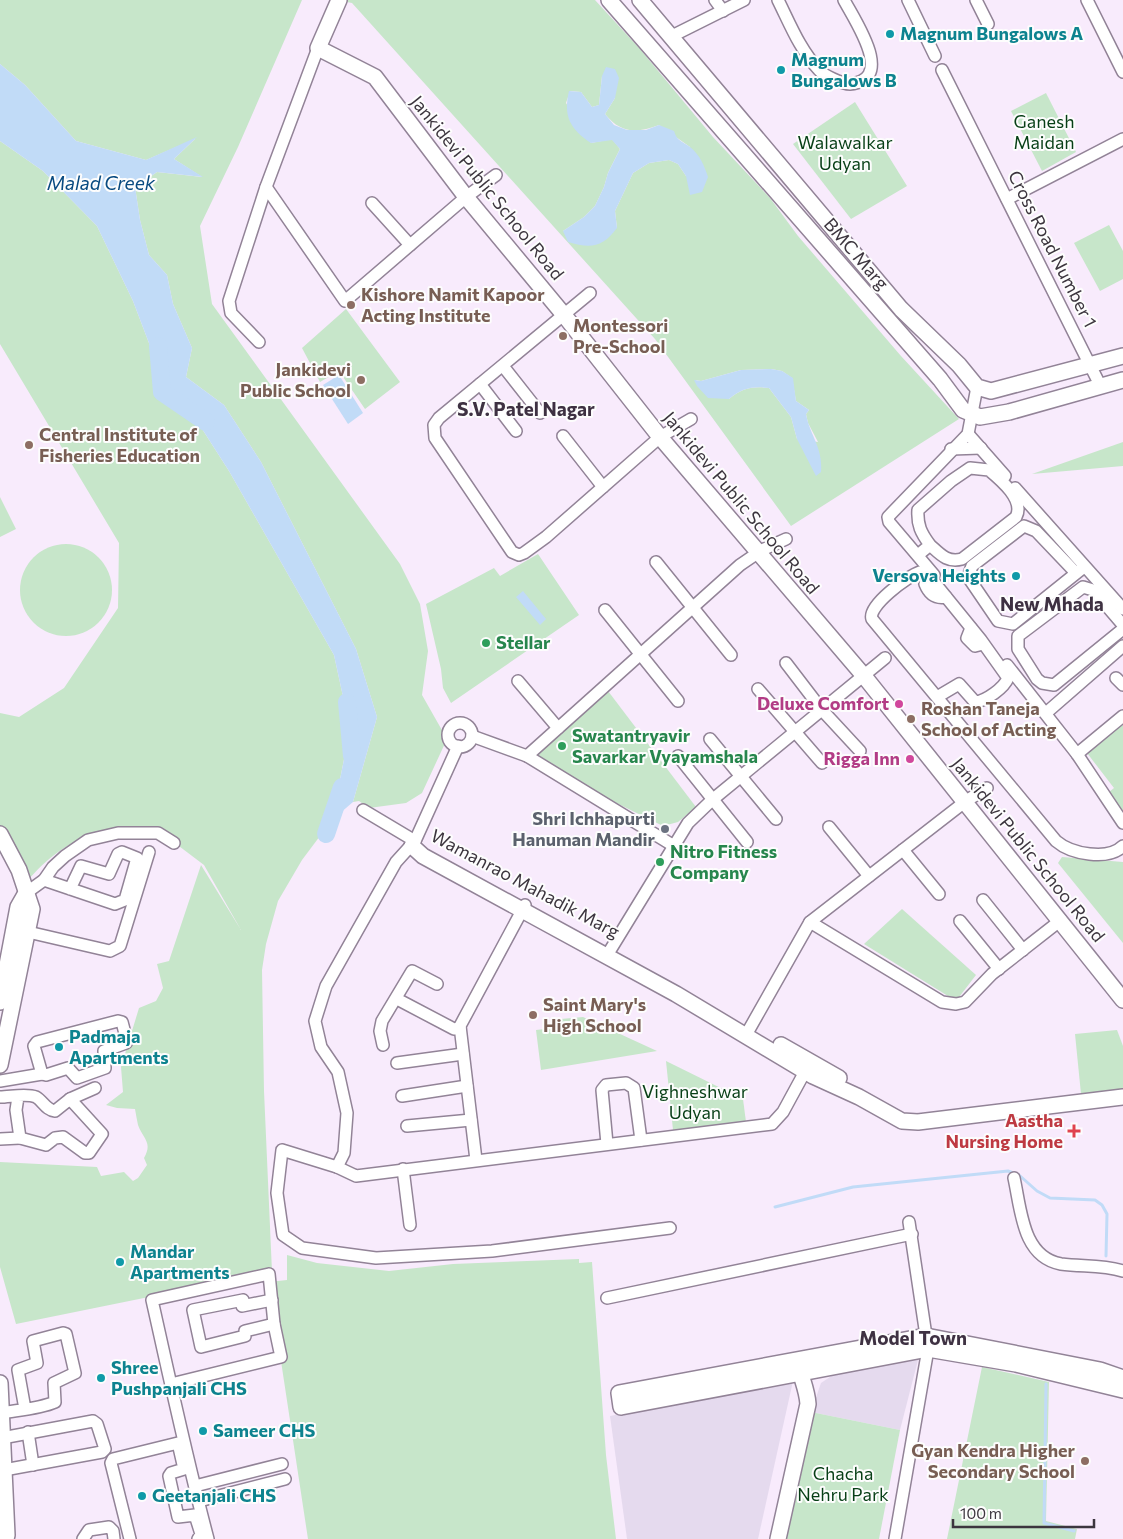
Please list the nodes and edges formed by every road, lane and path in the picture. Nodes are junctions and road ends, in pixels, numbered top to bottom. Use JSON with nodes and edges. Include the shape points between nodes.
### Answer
{"nodes":[{"id":1,"x":339,"y":0,"type":"edge"},
{"id":2,"x":609,"y":0,"type":"edge"},
{"id":3,"x":640,"y":0,"type":"edge"},
{"id":4,"x":715,"y":0,"type":"edge"},
{"id":5,"x":744,"y":0,"type":"edge"},
{"id":6,"x":778,"y":0,"type":"edge"},
{"id":7,"x":844,"y":0,"type":"edge"},
{"id":8,"x":908,"y":0,"type":"edge"},
{"id":9,"x":976,"y":0,"type":"edge"},
{"id":10,"x":1087,"y":0,"type":"edge"},
{"id":11,"x":723,"y":11,"type":"junction"},
{"id":12,"x":988,"y":24,"type":"dead end"},
{"id":13,"x":670,"y":37,"type":"junction"},
{"id":14,"x":318,"y":48,"type":"junction"},
{"id":15,"x":935,"y":56,"type":"dead end"},
{"id":16,"x":942,"y":70,"type":"dead end"},
{"id":17,"x":1123,"y":72,"type":"edge"},
{"id":18,"x":1123,"y":139,"type":"edge"},
{"id":19,"x":496,"y":175,"type":"dead end"},
{"id":20,"x":266,"y":187,"type":"junction"},
{"id":21,"x":466,"y":197,"type":"junction"},
{"id":22,"x":1007,"y":199,"type":"junction"},
{"id":23,"x":372,"y":203,"type":"dead end"},
{"id":24,"x":410,"y":245,"type":"junction"},
{"id":25,"x":590,"y":294,"type":"dead end"},
{"id":26,"x":564,"y":315,"type":"junction"},
{"id":27,"x":259,"y":342,"type":"dead end"},
{"id":28,"x":1123,"y":356,"type":"edge"},
{"id":29,"x":1090,"y":364,"type":"junction"},
{"id":30,"x":959,"y":365,"type":"junction"},
{"id":31,"x":503,"y":366,"type":"junction"},
{"id":32,"x":940,"y":379,"type":"junction"},
{"id":33,"x":1123,"y":380,"type":"edge"},
{"id":34,"x":480,"y":384,"type":"junction"},
{"id":35,"x":977,"y":386,"type":"junction"},
{"id":36,"x":1101,"y":387,"type":"junction"},
{"id":37,"x":540,"y":413,"type":"dead end"},
{"id":38,"x":972,"y":414,"type":"junction"},
{"id":39,"x":691,"y":419,"type":"dead end"},
{"id":40,"x":516,"y":431,"type":"dead end"},
{"id":41,"x":968,"y":434,"type":"junction"},
{"id":42,"x":564,"y":436,"type":"dead end"},
{"id":43,"x":660,"y":437,"type":"junction"},
{"id":44,"x":981,"y":448,"type":"junction"},
{"id":45,"x":951,"y":449,"type":"junction"},
{"id":46,"x":603,"y":487,"type":"junction"},
{"id":47,"x":786,"y":539,"type":"dead end"},
{"id":48,"x":930,"y":545,"type":"junction"},
{"id":49,"x":759,"y":552,"type":"junction"},
{"id":50,"x":918,"y":555,"type":"junction"},
{"id":51,"x":656,"y":562,"type":"dead end"},
{"id":52,"x":1080,"y":570,"type":"junction"},
{"id":53,"x":693,"y":608,"type":"junction"},
{"id":54,"x":1123,"y":609,"type":"edge"},
{"id":55,"x":605,"y":610,"type":"dead end"},
{"id":56,"x":1123,"y":625,"type":"edge"},
{"id":57,"x":1123,"y":629,"type":"edge"},
{"id":58,"x":1123,"y":646,"type":"edge"},
{"id":59,"x":640,"y":654,"type":"junction"},
{"id":60,"x":731,"y":655,"type":"dead end"},
{"id":61,"x":885,"y":658,"type":"dead end"},
{"id":62,"x":786,"y":663,"type":"dead end"},
{"id":63,"x":864,"y":676,"type":"junction"},
{"id":64,"x":1038,"y":679,"type":"junction"},
{"id":65,"x":518,"y":681,"type":"dead end"},
{"id":66,"x":758,"y":689,"type":"dead end"},
{"id":67,"x":1026,"y":689,"type":"junction"},
{"id":68,"x":937,"y":696,"type":"junction"},
{"id":69,"x":678,"y":701,"type":"dead end"},
{"id":70,"x":822,"y":710,"type":"junction"},
{"id":71,"x":1046,"y":713,"type":"junction"},
{"id":72,"x":1123,"y":716,"type":"edge"},
{"id":73,"x":558,"y":728,"type":"junction"},
{"id":74,"x":794,"y":733,"type":"junction"},
{"id":75,"x":472,"y":736,"type":"junction"},
{"id":76,"x":710,"y":738,"type":"dead end"},
{"id":77,"x":780,"y":745,"type":"junction"},
{"id":78,"x":458,"y":746,"type":"junction"},
{"id":79,"x":860,"y":751,"type":"dead end"},
{"id":80,"x":788,"y":754,"type":"dead end"},
{"id":81,"x":1077,"y":754,"type":"junction"},
{"id":82,"x":527,"y":756,"type":"junction"},
{"id":83,"x":678,"y":756,"type":"dead end"},
{"id":84,"x":822,"y":763,"type":"dead end"},
{"id":85,"x":741,"y":778,"type":"junction"},
{"id":86,"x":987,"y":788,"type":"dead end"},
{"id":87,"x":712,"y":800,"type":"junction"},
{"id":88,"x":966,"y":801,"type":"junction"},
{"id":89,"x":363,"y":810,"type":"dead end"},
{"id":90,"x":776,"y":819,"type":"dead end"},
{"id":91,"x":1123,"y":823,"type":"edge"},
{"id":92,"x":829,"y":827,"type":"dead end"},
{"id":93,"x":0,"y":834,"type":"edge"},
{"id":94,"x":748,"y":842,"type":"dead end"},
{"id":95,"x":174,"y":843,"type":"dead end"},
{"id":96,"x":414,"y":843,"type":"junction"},
{"id":97,"x":674,"y":846,"type":"junction"},
{"id":98,"x":1123,"y":846,"type":"edge"},
{"id":99,"x":903,"y":850,"type":"junction"},
{"id":100,"x":149,"y":852,"type":"dead end"},
{"id":101,"x":869,"y":876,"type":"junction"},
{"id":102,"x":44,"y":880,"type":"junction"},
{"id":103,"x":70,"y":889,"type":"junction"},
{"id":104,"x":26,"y":893,"type":"junction"},
{"id":105,"x":939,"y":894,"type":"dead end"},
{"id":106,"x":984,"y":900,"type":"dead end"},
{"id":107,"x":524,"y":908,"type":"junction"},
{"id":108,"x":1061,"y":920,"type":"junction"},
{"id":109,"x":960,"y":921,"type":"dead end"},
{"id":110,"x":810,"y":922,"type":"junction"},
{"id":111,"x":28,"y":932,"type":"junction"},
{"id":112,"x":1023,"y":950,"type":"junction"},
{"id":113,"x":608,"y":954,"type":"junction"},
{"id":114,"x":1000,"y":969,"type":"junction"},
{"id":115,"x":437,"y":984,"type":"dead end"},
{"id":116,"x":397,"y":999,"type":"junction"},
{"id":117,"x":1123,"y":1000,"type":"edge"},
{"id":118,"x":0,"y":1002,"type":"edge"},
{"id":119,"x":460,"y":1028,"type":"junction"},
{"id":120,"x":748,"y":1031,"type":"junction"},
{"id":121,"x":383,"y":1045,"type":"dead end"},
{"id":122,"x":463,"y":1054,"type":"junction"},
{"id":123,"x":397,"y":1063,"type":"dead end"},
{"id":124,"x":0,"y":1065,"type":"edge"},
{"id":125,"x":807,"y":1067,"type":"junction"},
{"id":126,"x":42,"y":1074,"type":"junction"},
{"id":127,"x":0,"y":1081,"type":"edge"},
{"id":128,"x":467,"y":1086,"type":"junction"},
{"id":129,"x":95,"y":1088,"type":"dead end"},
{"id":130,"x":402,"y":1096,"type":"dead end"},
{"id":131,"x":1123,"y":1096,"type":"edge"},
{"id":132,"x":0,"y":1097,"type":"edge"},
{"id":133,"x":18,"y":1097,"type":"junction"},
{"id":134,"x":70,"y":1099,"type":"junction"},
{"id":135,"x":471,"y":1120,"type":"junction"},
{"id":136,"x":407,"y":1126,"type":"dead end"},
{"id":137,"x":20,"y":1138,"type":"junction"},
{"id":138,"x":0,"y":1139,"type":"edge"},
{"id":139,"x":641,"y":1140,"type":"junction"},
{"id":140,"x":607,"y":1144,"type":"junction"},
{"id":141,"x":476,"y":1160,"type":"junction"},
{"id":142,"x":337,"y":1167,"type":"junction"},
{"id":143,"x":403,"y":1169,"type":"junction"},
{"id":144,"x":1014,"y":1178,"type":"dead end"},
{"id":145,"x":908,"y":1222,"type":"dead end"},
{"id":146,"x":410,"y":1225,"type":"dead end"},
{"id":147,"x":670,"y":1228,"type":"dead end"},
{"id":148,"x":912,"y":1234,"type":"junction"},
{"id":149,"x":1123,"y":1271,"type":"edge"},
{"id":150,"x":607,"y":1298,"type":"dead end"},
{"id":151,"x":272,"y":1300,"type":"junction"},
{"id":152,"x":274,"y":1324,"type":"junction"},
{"id":153,"x":927,"y":1342,"type":"junction"},
{"id":154,"x":800,"y":1371,"type":"junction"},
{"id":155,"x":1123,"y":1378,"type":"edge"},
{"id":156,"x":0,"y":1383,"type":"edge"},
{"id":157,"x":171,"y":1384,"type":"junction"},
{"id":158,"x":1123,"y":1390,"type":"edge"},
{"id":159,"x":25,"y":1409,"type":"junction"},
{"id":160,"x":1,"y":1413,"type":"edge"},
{"id":161,"x":28,"y":1432,"type":"junction"},
{"id":162,"x":2,"y":1438,"type":"junction"},
{"id":163,"x":282,"y":1464,"type":"dead end"},
{"id":164,"x":33,"y":1465,"type":"junction"},
{"id":165,"x":187,"y":1468,"type":"junction"},
{"id":166,"x":4,"y":1470,"type":"junction"},
{"id":167,"x":285,"y":1479,"type":"dead end"},
{"id":168,"x":195,"y":1486,"type":"junction"},
{"id":169,"x":199,"y":1502,"type":"junction"},
{"id":170,"x":198,"y":1514,"type":"junction"},
{"id":171,"x":6,"y":1539,"type":"edge"},
{"id":172,"x":82,"y":1539,"type":"edge"},
{"id":173,"x":114,"y":1539,"type":"edge"},
{"id":174,"x":130,"y":1539,"type":"edge"},
{"id":175,"x":198,"y":1539,"type":"edge"},
{"id":176,"x":208,"y":1539,"type":"edge"},
{"id":177,"x":768,"y":1539,"type":"edge"},
{"id":178,"x":778,"y":1539,"type":"edge"},
{"id":179,"x":895,"y":1539,"type":"edge"}],
"edges":[{"from":1,"to":14,"type":"street"},
{"from":2,"to":32,"type":"street","name":"BMC Marg"},
{"from":3,"to":13,"type":"street","name":"BMC Marg"},
{"from":4,"to":11,"type":"street"},
{"from":5,"to":11,"type":"street"},
{"from":6,"to":7,"type":"street","via":[[799,43],[820,72],[847,84],[862,81],[871,74],[872,64],[868,48]]},
{"from":8,"to":15,"type":"street"},
{"from":9,"to":12,"type":"street"},
{"from":10,"to":17,"type":"street"},
{"from":11,"to":13,"type":"street"},
{"from":13,"to":30,"type":"street","name":"BMC Marg","via":[[901,309]]},
{"from":14,"to":20,"type":"street"},
{"from":14,"to":21,"type":"street","name":"Jankidevi Public School Road","via":[[375,77]]},
{"from":16,"to":22,"type":"street","name":"Cross Road Number 1"},
{"from":18,"to":22,"type":"street"},
{"from":19,"to":21,"type":"street"},
{"from":20,"to":24,"type":"street","via":[[345,301]]},
{"from":20,"to":27,"type":"street","via":[[229,301],[232,313]]},
{"from":21,"to":24,"type":"street"},
{"from":21,"to":26,"type":"street","name":"Jankidevi Public School Road"},
{"from":22,"to":29,"type":"street","name":"Cross Road Number 1"},
{"from":23,"to":24,"type":"street"},
{"from":25,"to":26,"type":"street"},
{"from":26,"to":31,"type":"street"},
{"from":26,"to":43,"type":"street","name":"Jankidevi Public School Road"},
{"from":28,"to":29,"type":"street"},
{"from":29,"to":35,"type":"street","via":[[998,390]]},
{"from":29,"to":36,"type":"street","name":"Cross Road Number 1"},
{"from":30,"to":32,"type":"street"},
{"from":30,"to":35,"type":"street","name":"BMC Marg"},
{"from":31,"to":34,"type":"street"},
{"from":31,"to":37,"type":"street"},
{"from":32,"to":38,"type":"street","name":"BMC Marg","via":[[963,410]]},
{"from":33,"to":36,"type":"street"},
{"from":34,"to":40,"type":"street"},
{"from":34,"to":46,"type":"street","via":[[439,418],[435,438],[512,552],[524,554]]},
{"from":35,"to":38,"type":"street"},
{"from":36,"to":38,"type":"street","via":[[1010,412],[980,417]]},
{"from":38,"to":41,"type":"street"},
{"from":39,"to":43,"type":"street"},
{"from":41,"to":44,"type":"street"},
{"from":41,"to":45,"type":"street"},
{"from":42,"to":46,"type":"street"},
{"from":43,"to":46,"type":"street","via":[[646,456]]},
{"from":43,"to":49,"type":"street","name":"Jankidevi Public School Road"},
{"from":44,"to":45,"type":"street"},
{"from":44,"to":52,"type":"street"},
{"from":45,"to":50,"type":"street","via":[[888,517]]},
{"from":47,"to":49,"type":"street"},
{"from":48,"to":48,"type":"street","via":[[921,534],[918,510],[970,468],[989,470],[1018,502],[1016,517],[962,559],[943,558]]},
{"from":48,"to":50,"type":"street"},
{"from":49,"to":53,"type":"street","via":[[710,587]]},
{"from":49,"to":63,"type":"street","name":"Jankidevi Public School Road"},
{"from":50,"to":67,"type":"street"},
{"from":51,"to":53,"type":"street"},
{"from":52,"to":52,"type":"street","via":[[1013,624],[998,621],[968,577],[972,566],[1024,526],[1036,531]]},
{"from":52,"to":54,"type":"street"},
{"from":53,"to":59,"type":"street"},
{"from":53,"to":60,"type":"street"},
{"from":55,"to":59,"type":"street"},
{"from":56,"to":64,"type":"street","via":[[1093,590],[1084,587],[1018,636],[1018,649]]},
{"from":57,"to":64,"type":"street","via":[[1058,683],[1050,685]]},
{"from":58,"to":71,"type":"street"},
{"from":59,"to":69,"type":"street"},
{"from":59,"to":73,"type":"street"},
{"from":61,"to":63,"type":"street"},
{"from":62,"to":70,"type":"street"},
{"from":63,"to":70,"type":"street"},
{"from":63,"to":88,"type":"street","name":"Jankidevi Public School Road"},
{"from":64,"to":67,"type":"street"},
{"from":65,"to":73,"type":"street"},
{"from":66,"to":74,"type":"street"},
{"from":67,"to":71,"type":"street"},
{"from":68,"to":68,"type":"street","via":[[871,616],[878,602],[915,573],[924,572],[929,576],[1007,675],[1003,686],[978,702],[959,684]]},
{"from":68,"to":98,"type":"street","via":[[1064,848],[1106,855]]},
{"from":70,"to":74,"type":"street"},
{"from":70,"to":79,"type":"street"},
{"from":71,"to":81,"type":"street"},
{"from":72,"to":81,"type":"street"},
{"from":73,"to":82,"type":"street"},
{"from":74,"to":77,"type":"street"},
{"from":74,"to":84,"type":"street"},
{"from":75,"to":78,"type":"street","via":[[466,745]]},
{"from":75,"to":78,"type":"street","via":[[465,724],[452,727],[450,740]]},
{"from":75,"to":82,"type":"street"},
{"from":76,"to":85,"type":"street"},
{"from":77,"to":80,"type":"street"},
{"from":77,"to":85,"type":"street","via":[[764,766]]},
{"from":78,"to":96,"type":"street"},
{"from":81,"to":91,"type":"street"},
{"from":82,"to":97,"type":"street"},
{"from":83,"to":87,"type":"street"},
{"from":85,"to":87,"type":"street"},
{"from":85,"to":90,"type":"street"},
{"from":86,"to":88,"type":"street"},
{"from":87,"to":94,"type":"street"},
{"from":87,"to":97,"type":"street","via":[[688,823]]},
{"from":88,"to":99,"type":"street"},
{"from":88,"to":108,"type":"street","name":"Jankidevi Public School Road"},
{"from":89,"to":96,"type":"street"},
{"from":92,"to":101,"type":"street"},
{"from":93,"to":104,"type":"street","via":[[19,870]]},
{"from":95,"to":102,"type":"street","via":[[158,833],[100,836],[65,856]]},
{"from":96,"to":107,"type":"street","name":"Wamanrao Mahadik Marg","via":[[424,856]]},
{"from":96,"to":142,"type":"street","via":[[396,862],[326,986],[316,1021],[321,1047],[338,1072],[347,1114],[344,1153]]},
{"from":97,"to":113,"type":"street"},
{"from":99,"to":101,"type":"street"},
{"from":99,"to":105,"type":"street"},
{"from":100,"to":111,"type":"street","via":[[120,946],[116,949],[110,951]]},
{"from":101,"to":110,"type":"street"},
{"from":102,"to":103,"type":"street"},
{"from":102,"to":104,"type":"street"},
{"from":103,"to":103,"type":"street","via":[[115,904],[121,903],[125,900],[137,858],[122,852],[118,854],[109,874],[81,866]]},
{"from":104,"to":111,"type":"street","via":[[32,909]]},
{"from":104,"to":118,"type":"street","via":[[18,907]]},
{"from":106,"to":112,"type":"street"},
{"from":107,"to":113,"type":"street","name":"Wamanrao Mahadik Marg"},
{"from":107,"to":119,"type":"street"},
{"from":108,"to":112,"type":"street"},
{"from":108,"to":117,"type":"street","name":"Jankidevi Public School Road"},
{"from":109,"to":114,"type":"street"},
{"from":110,"to":114,"type":"street","via":[[949,1004],[965,1002]]},
{"from":110,"to":120,"type":"street"},
{"from":111,"to":124,"type":"street"},
{"from":112,"to":114,"type":"street"},
{"from":113,"to":120,"type":"street","name":"Wamanrao Mahadik Marg"},
{"from":115,"to":116,"type":"street","via":[[412,971]]},
{"from":116,"to":119,"type":"street","via":[[454,1029]]},
{"from":116,"to":121,"type":"street","via":[[382,1022]]},
{"from":119,"to":122,"type":"street"},
{"from":120,"to":125,"type":"street","name":"Wamanrao Mahadik Marg"},
{"from":122,"to":123,"type":"street"},
{"from":122,"to":128,"type":"street"},
{"from":125,"to":131,"type":"street","name":"Wamanrao Mahadik Marg","via":[[908,1122]]},
{"from":125,"to":139,"type":"street","via":[[783,1112],[772,1124]]},
{"from":126,"to":126,"type":"street","via":[[34,1046],[38,1042],[122,1022],[126,1043],[104,1051],[105,1068],[80,1078],[74,1077],[68,1068]]},
{"from":126,"to":127,"type":"street"},
{"from":128,"to":130,"type":"street"},
{"from":128,"to":135,"type":"street"},
{"from":129,"to":134,"type":"street"},
{"from":132,"to":133,"type":"street"},
{"from":133,"to":134,"type":"street","via":[[38,1098],[55,1111]]},
{"from":133,"to":137,"type":"street","via":[[16,1110]]},
{"from":134,"to":137,"type":"street","via":[[102,1134],[89,1153],[79,1150],[63,1137],[55,1138],[46,1145]]},
{"from":135,"to":136,"type":"street"},
{"from":135,"to":141,"type":"street"},
{"from":137,"to":138,"type":"street"},
{"from":139,"to":140,"type":"street"},
{"from":139,"to":140,"type":"street","via":[[634,1088],[626,1083],[606,1085],[602,1090]]},
{"from":140,"to":141,"type":"street"},
{"from":141,"to":143,"type":"street"},
{"from":142,"to":143,"type":"street","via":[[356,1176]]},
{"from":142,"to":147,"type":"street","via":[[282,1150],[277,1193],[283,1235],[302,1248],[376,1258],[492,1250]]},
{"from":143,"to":146,"type":"street"},
{"from":144,"to":149,"type":"street","via":[[1032,1247],[1060,1264],[1109,1266]]},
{"from":145,"to":148,"type":"street"},
{"from":148,"to":150,"type":"street"},
{"from":148,"to":153,"type":"street"},
{"from":151,"to":152,"type":"street"},
{"from":151,"to":152,"type":"street","via":[[242,1306],[243,1300],[233,1300],[193,1310],[201,1347],[245,1336],[245,1331]]},
{"from":151,"to":157,"type":"street","via":[[268,1274],[152,1300]]},
{"from":152,"to":157,"type":"street","via":[[282,1357]]},
{"from":153,"to":154,"type":"street"},
{"from":153,"to":155,"type":"street","via":[[1100,1370]]},
{"from":153,"to":158,"type":"street"},
{"from":153,"to":179,"type":"street"},
{"from":154,"to":154,"type":"street","via":[[621,1406],[619,1393]]},
{"from":154,"to":177,"type":"street","via":[[799,1403]]},
{"from":154,"to":178,"type":"street","via":[[808,1391],[808,1404]]},
{"from":156,"to":160,"type":"street"},
{"from":157,"to":165,"type":"street"},
{"from":159,"to":159,"type":"street","via":[[55,1402],[54,1382],[75,1374],[66,1334],[33,1341],[37,1364],[18,1370]]},
{"from":159,"to":160,"type":"street"},
{"from":160,"to":162,"type":"street"},
{"from":161,"to":162,"type":"street"},
{"from":161,"to":164,"type":"street"},
{"from":161,"to":164,"type":"street","via":[[93,1421],[97,1424],[104,1449]]},
{"from":162,"to":166,"type":"street"},
{"from":163,"to":168,"type":"street"},
{"from":164,"to":166,"type":"street"},
{"from":165,"to":168,"type":"street"},
{"from":165,"to":170,"type":"street","via":[[169,1474],[178,1517]]},
{"from":165,"to":174,"type":"street","via":[[178,1443],[114,1458],[111,1463]]},
{"from":166,"to":171,"type":"street"},
{"from":167,"to":169,"type":"street"},
{"from":168,"to":169,"type":"street"},
{"from":169,"to":170,"type":"street"},
{"from":170,"to":175,"type":"street","via":[[201,1534]]},
{"from":170,"to":176,"type":"street"},
{"from":172,"to":173,"type":"street","via":[[88,1530],[109,1527]]}]}
